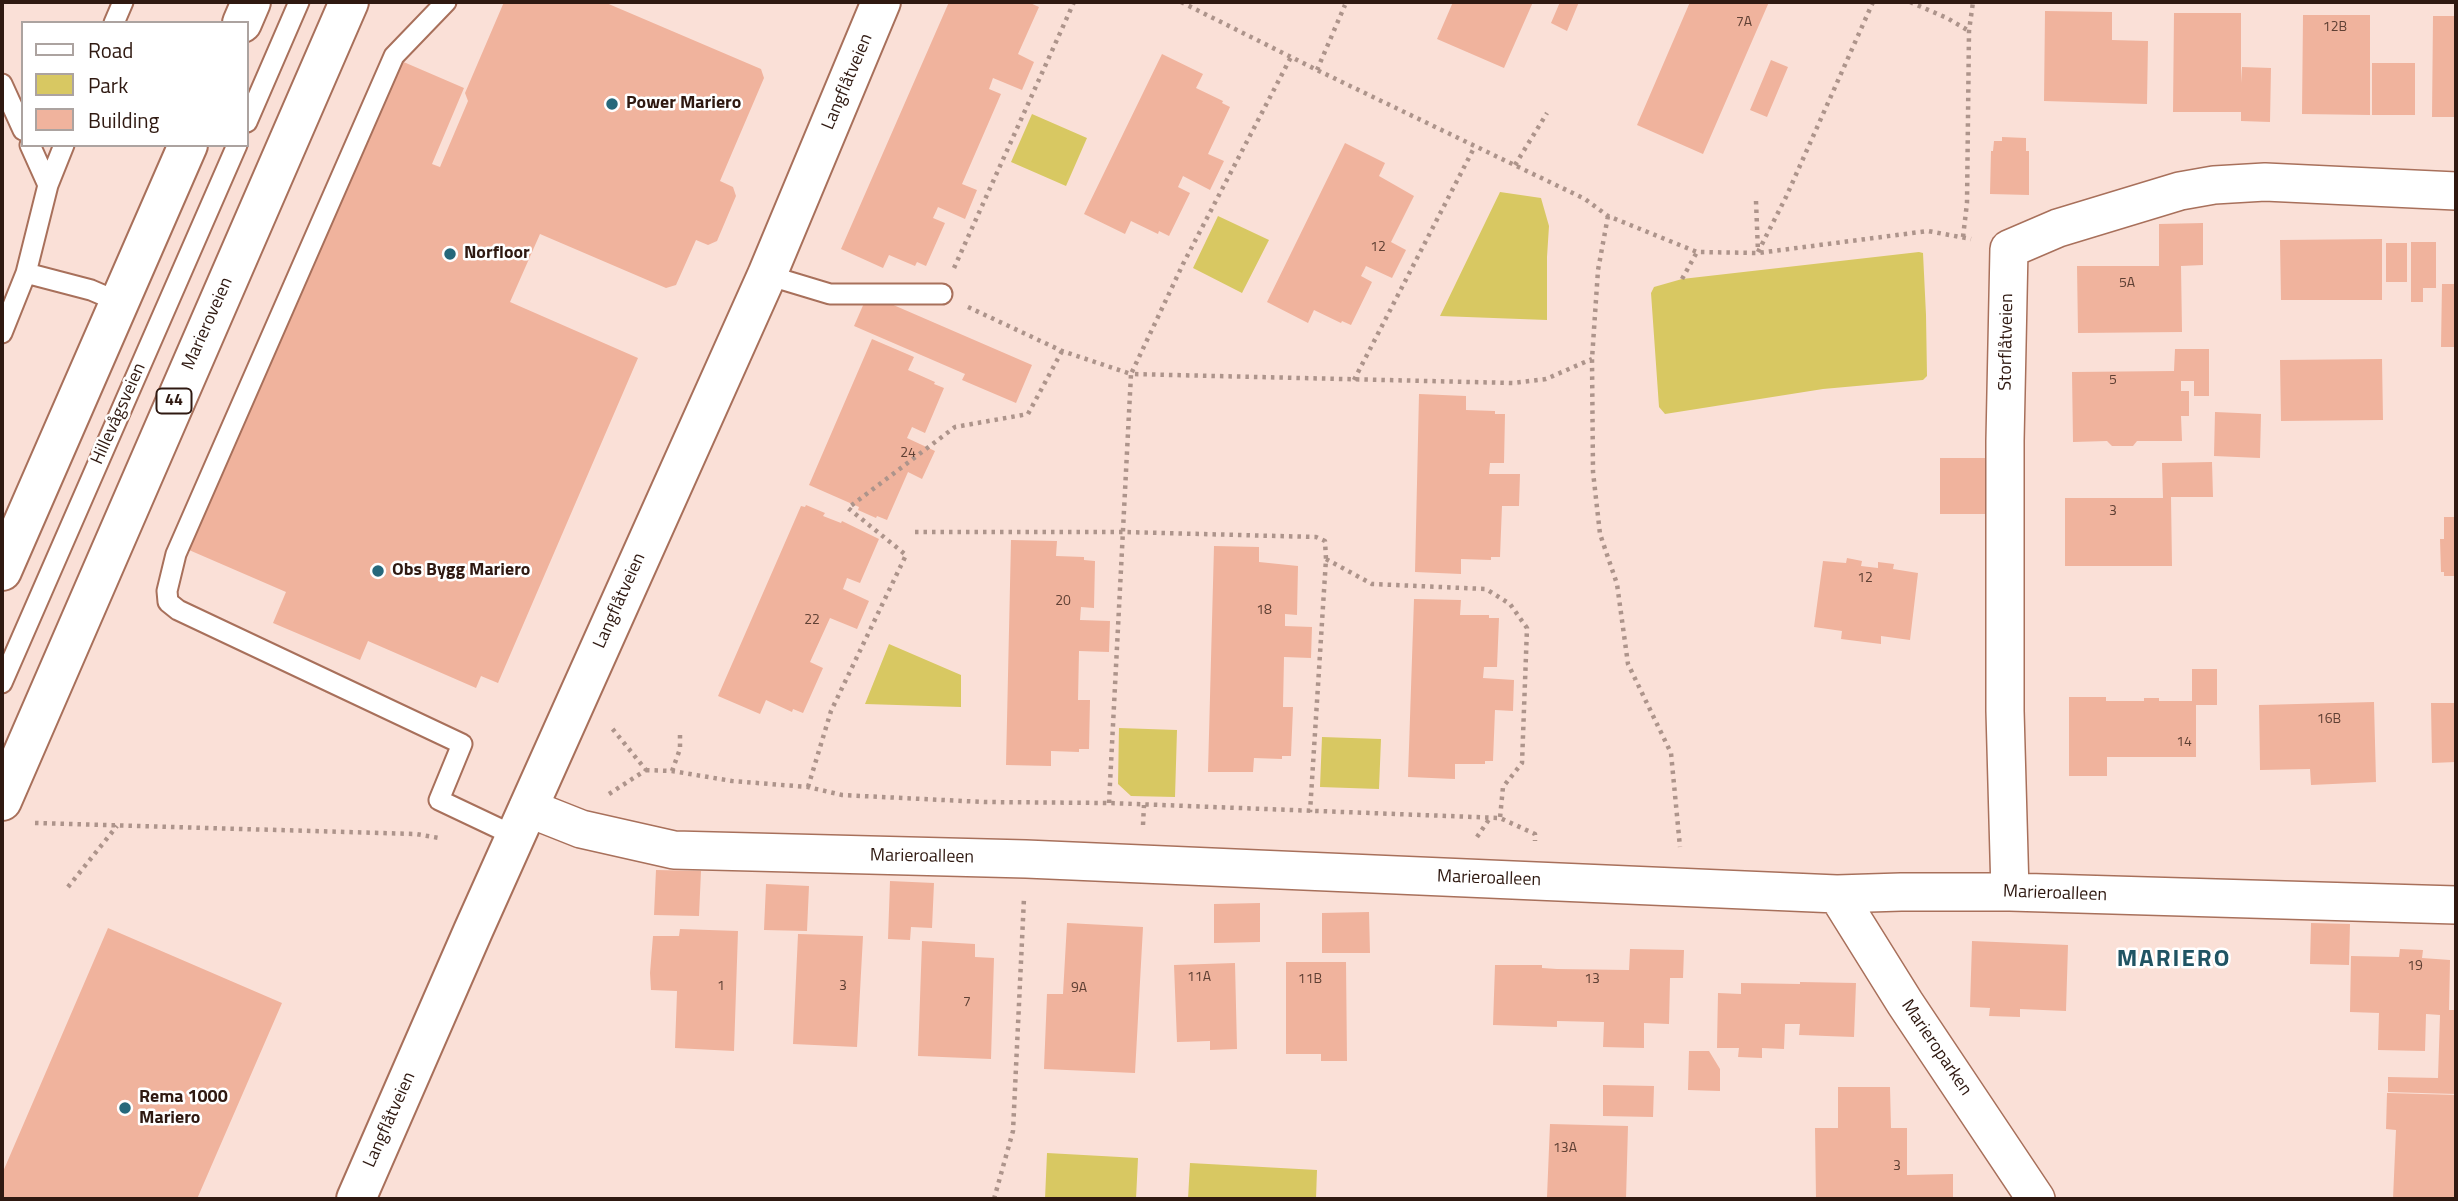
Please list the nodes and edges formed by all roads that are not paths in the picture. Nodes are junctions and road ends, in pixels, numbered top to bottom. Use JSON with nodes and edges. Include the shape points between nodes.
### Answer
{"nodes":[{"id":1,"x":123,"y":2,"type":"edge"},
{"id":2,"x":251,"y":2,"type":"edge"},
{"id":3,"x":299,"y":2,"type":"edge"},
{"id":4,"x":348,"y":2,"type":"edge"},
{"id":5,"x":446,"y":2,"type":"edge"},
{"id":6,"x":881,"y":2,"type":"edge"},
{"id":7,"x":115,"y":21,"type":"edge"},
{"id":8,"x":243,"y":21,"type":"edge"},
{"id":9,"x":2,"y":84,"type":"edge"},
{"id":10,"x":248,"y":120,"type":"edge"},
{"id":11,"x":21,"y":126,"type":"edge"},
{"id":12,"x":31,"y":147,"type":"edge"},
{"id":13,"x":63,"y":147,"type":"edge"},
{"id":14,"x":187,"y":147,"type":"edge"},
{"id":15,"x":236,"y":147,"type":"edge"},
{"id":16,"x":48,"y":185,"type":"junction"},
{"id":17,"x":2456,"y":191,"type":"edge"},
{"id":18,"x":26,"y":273,"type":"junction"},
{"id":19,"x":767,"y":275,"type":"junction"},
{"id":20,"x":942,"y":295,"type":"road end"},
{"id":21,"x":119,"y":302,"type":"junction"},
{"id":22,"x":2,"y":333,"type":"edge"},
{"id":23,"x":2,"y":571,"type":"edge"},
{"id":24,"x":2,"y":683,"type":"edge"},
{"id":25,"x":15,"y":812,"type":"edge"},
{"id":26,"x":521,"y":822,"type":"junction"},
{"id":27,"x":2010,"y":892,"type":"junction"},
{"id":28,"x":1837,"y":894,"type":"junction"},
{"id":29,"x":2456,"y":905,"type":"edge"},
{"id":30,"x":356,"y":1199,"type":"edge"},
{"id":31,"x":2036,"y":1199,"type":"edge"}],
"edges":[{"from":1,"to":7,"type":"lane"},
{"from":2,"to":8,"type":"main road"},
{"from":3,"to":10,"type":"lane"},
{"from":4,"to":25,"type":"main road","name":"Marieroveien","number":"44"},
{"from":5,"to":26,"type":"lane","via":[[394,56],[176,554],[168,602],[462,744],[439,800]]},
{"from":6,"to":19,"type":"main road","name":"Langflåtveien"},
{"from":9,"to":11,"type":"lane"},
{"from":12,"to":16,"type":"lane"},
{"from":13,"to":16,"type":"lane"},
{"from":14,"to":21,"type":"main road"},
{"from":15,"to":24,"type":"lane","name":"Hillevågsveien"},
{"from":16,"to":18,"type":"lane"},
{"from":17,"to":27,"type":"street","name":"Storflåtveien","via":[[2265,182],[2214,185],[2179,191],[2058,228],[2009,249],[2005,711]]},
{"from":18,"to":21,"type":"lane"},
{"from":18,"to":22,"type":"lane"},
{"from":19,"to":20,"type":"lane","via":[[830,294]]},
{"from":19,"to":26,"type":"main road","name":"Langflåtveien"},
{"from":21,"to":23,"type":"main road"},
{"from":26,"to":28,"type":"street","name":"Marieroalleen","via":[[674,850],[1026,859]]},
{"from":26,"to":30,"type":"main road","name":"Langflåtveien"},
{"from":27,"to":28,"type":"street","name":"Marieroalleen"},
{"from":27,"to":29,"type":"street","name":"Marieroalleen"},
{"from":28,"to":31,"type":"street","name":"Marieroparken"}]}
